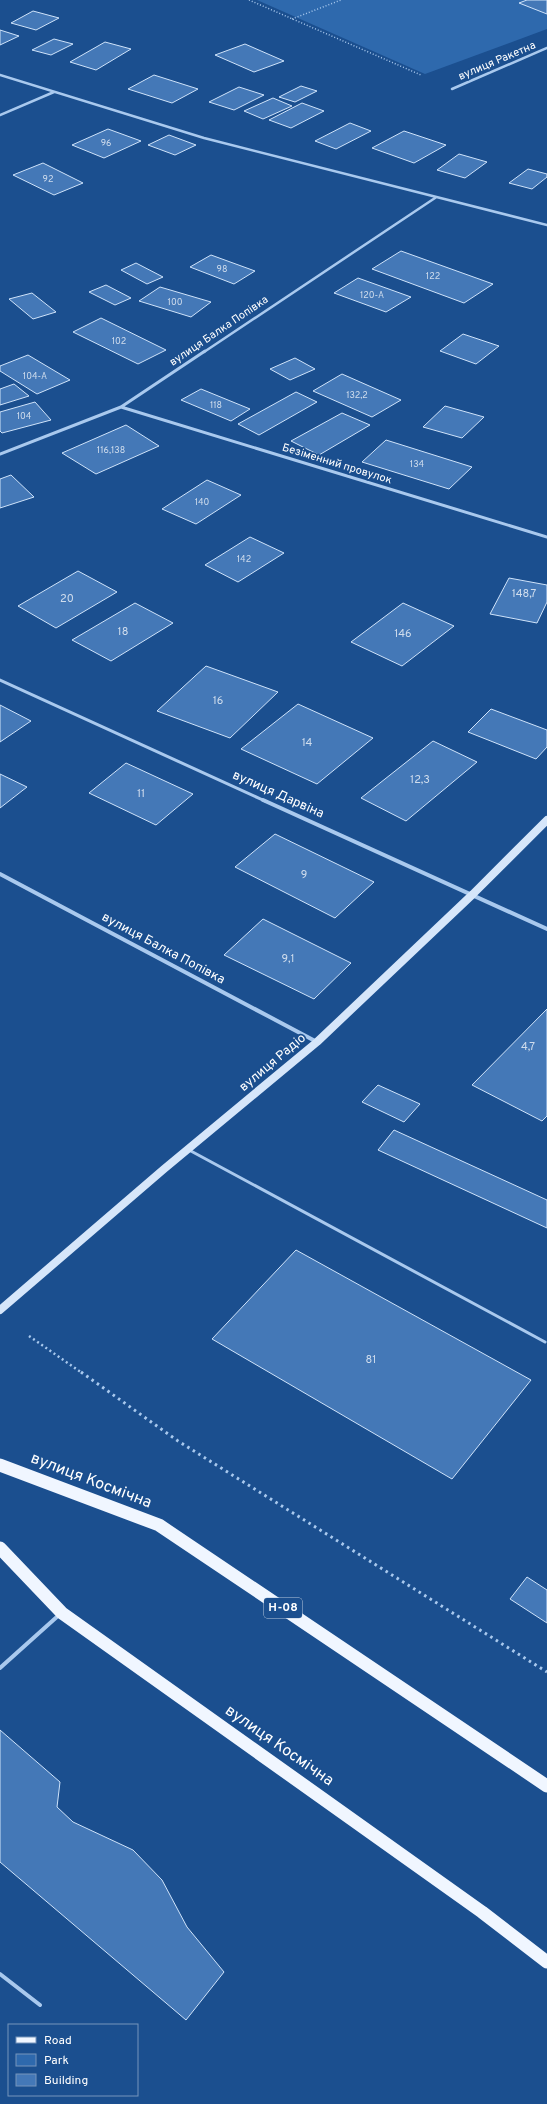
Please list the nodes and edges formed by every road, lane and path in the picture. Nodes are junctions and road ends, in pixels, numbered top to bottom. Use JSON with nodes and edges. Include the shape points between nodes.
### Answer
{"nodes":[{"id":1,"x":249,"y":0,"type":"edge"},
{"id":2,"x":341,"y":0,"type":"edge"},
{"id":3,"x":292,"y":19,"type":"junction"},
{"id":4,"x":547,"y":48,"type":"edge"},
{"id":5,"x":0,"y":75,"type":"edge"},
{"id":6,"x":452,"y":89,"type":"joint"},
{"id":7,"x":54,"y":92,"type":"junction"},
{"id":8,"x":0,"y":115,"type":"edge"},
{"id":9,"x":435,"y":198,"type":"junction"},
{"id":10,"x":547,"y":225,"type":"edge"},
{"id":11,"x":121,"y":408,"type":"junction"},
{"id":12,"x":0,"y":454,"type":"edge"},
{"id":13,"x":547,"y":537,"type":"edge"},
{"id":14,"x":0,"y":680,"type":"edge"},
{"id":15,"x":547,"y":820,"type":"edge"},
{"id":16,"x":0,"y":874,"type":"edge"},
{"id":17,"x":473,"y":894,"type":"junction"},
{"id":18,"x":547,"y":928,"type":"edge"},
{"id":19,"x":317,"y":1042,"type":"junction"},
{"id":20,"x":187,"y":1150,"type":"junction"},
{"id":21,"x":0,"y":1310,"type":"edge"},
{"id":22,"x":26,"y":1333,"type":"dead end"},
{"id":23,"x":545,"y":1342,"type":"dead end"},
{"id":24,"x":0,"y":1465,"type":"edge"},
{"id":25,"x":0,"y":1548,"type":"edge"},
{"id":26,"x":62,"y":1613,"type":"junction"},
{"id":27,"x":0,"y":1668,"type":"edge"},
{"id":28,"x":547,"y":1672,"type":"edge"},
{"id":29,"x":547,"y":1786,"type":"edge"},
{"id":30,"x":547,"y":1962,"type":"edge"},
{"id":31,"x":0,"y":1974,"type":"edge"},
{"id":32,"x":40,"y":2005,"type":"dead end"}],
"edges":[{"from":1,"to":3,"type":"path"},
{"from":2,"to":3,"type":"path"},
{"from":3,"to":6,"type":"path"},
{"from":4,"to":6,"type":"street","name":"вулиця Ракетна"},
{"from":5,"to":7,"type":"street"},
{"from":7,"to":8,"type":"street"},
{"from":7,"to":9,"type":"street","via":[[204,138]]},
{"from":9,"to":10,"type":"street"},
{"from":9,"to":11,"type":"street","name":"вулиця Балка Попівка"},
{"from":11,"to":12,"type":"street","name":"вулиця Балка Попівка"},
{"from":11,"to":13,"type":"street","name":"Безіменний провулок"},
{"from":14,"to":17,"type":"street","name":"вулиця Дарвіна"},
{"from":15,"to":17,"type":"street","name":"вулиця Радіо"},
{"from":16,"to":19,"type":"street","name":"вулиця Балка Попівка"},
{"from":17,"to":18,"type":"street","name":"вулиця Дарвіна"},
{"from":17,"to":19,"type":"street","name":"вулиця Радіо"},
{"from":19,"to":20,"type":"street","name":"вулиця Радіо"},
{"from":20,"to":21,"type":"street","name":"вулиця Радіо"},
{"from":20,"to":23,"type":"lane"},
{"from":22,"to":28,"type":"path","via":[[178,1441]]},
{"from":24,"to":29,"type":"main road","name":"вулиця Космічна","number":"Н-08","via":[[159,1525]]},
{"from":25,"to":26,"type":"main road","name":"вулиця Космічна"},
{"from":26,"to":27,"type":"lane"},
{"from":26,"to":30,"type":"main road","name":"вулиця Космічна","via":[[482,1912]]},
{"from":31,"to":32,"type":"lane"}]}
